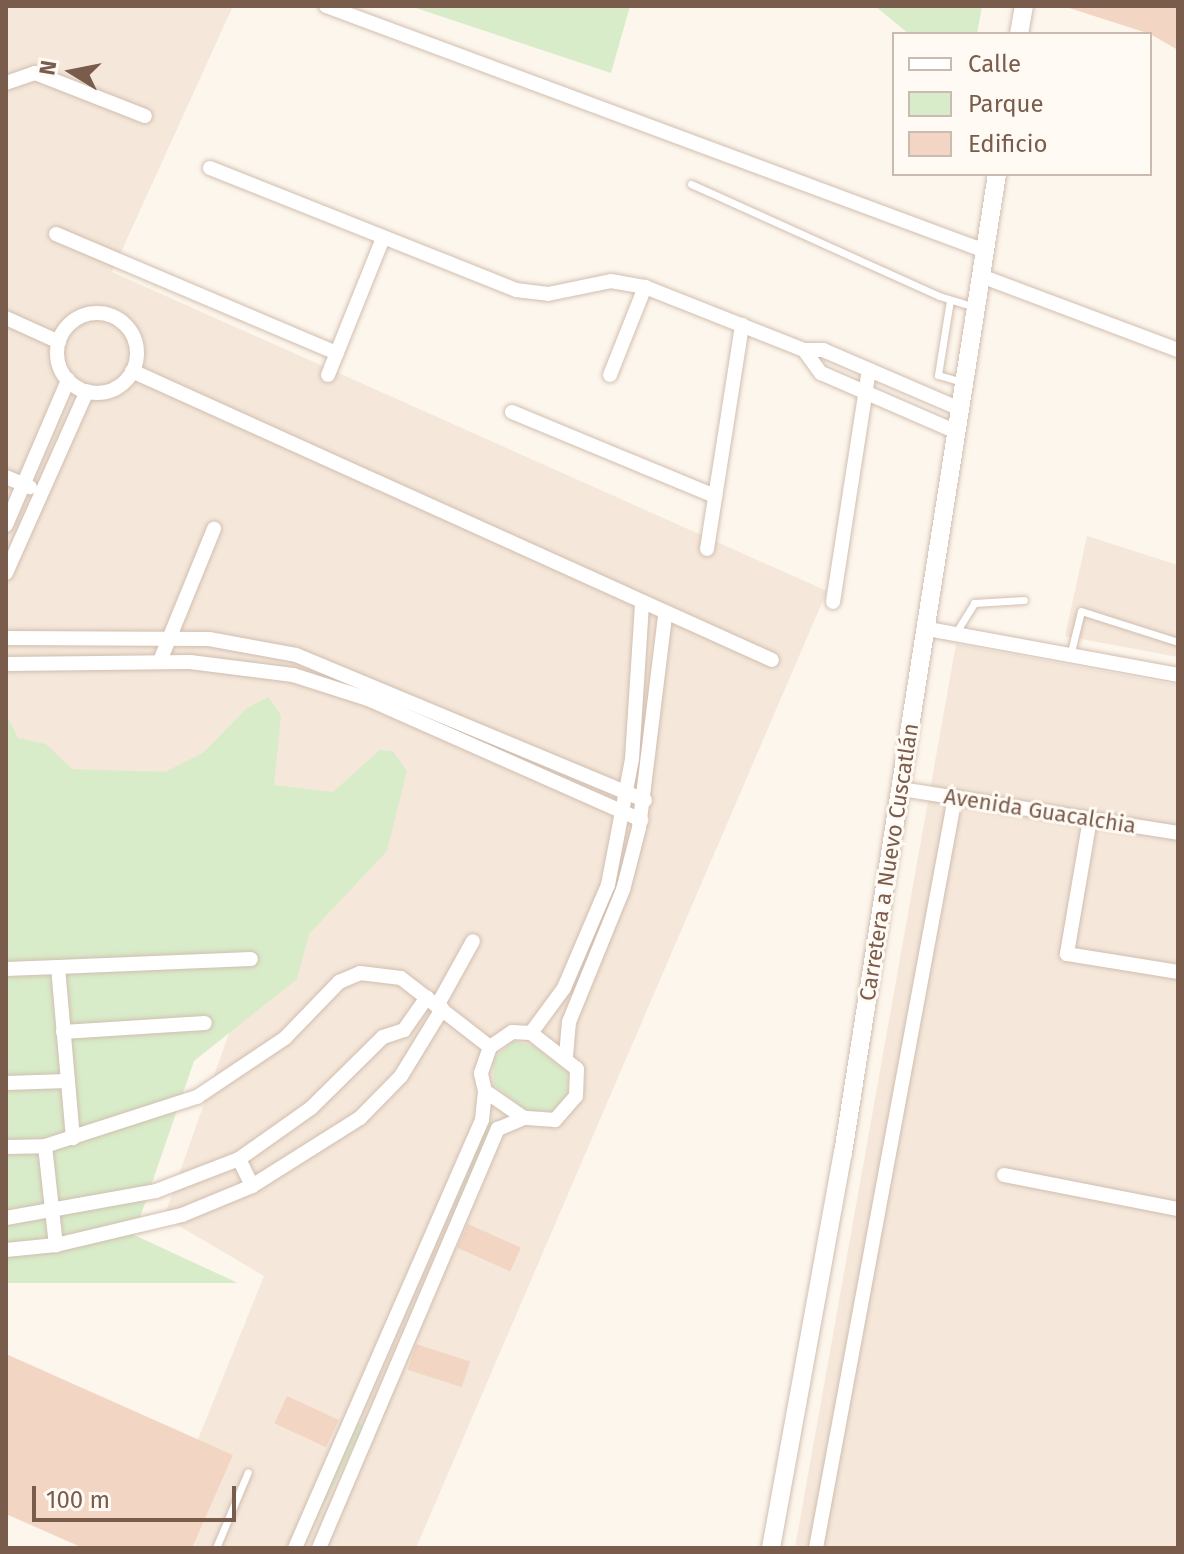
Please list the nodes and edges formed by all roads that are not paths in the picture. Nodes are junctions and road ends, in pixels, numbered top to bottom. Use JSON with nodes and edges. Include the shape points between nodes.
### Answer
{"nodes":[{"id":1,"x":326,"y":6,"type":"edge"},
{"id":2,"x":1024,"y":6,"type":"edge"},
{"id":3,"x":1019,"y":32,"type":"edge"},
{"id":4,"x":6,"y":83,"type":"edge"},
{"id":5,"x":145,"y":116,"type":"dead end"},
{"id":6,"x":210,"y":168,"type":"dead end"},
{"id":7,"x":997,"y":176,"type":"edge"},
{"id":8,"x":691,"y":184,"type":"dead end"},
{"id":9,"x":56,"y":234,"type":"dead end"},
{"id":10,"x":383,"y":238,"type":"junction"},
{"id":11,"x":985,"y":251,"type":"junction"},
{"id":12,"x":981,"y":276,"type":"junction"},
{"id":13,"x":645,"y":287,"type":"junction"},
{"id":14,"x":950,"y":300,"type":"junction"},
{"id":15,"x":976,"y":307,"type":"junction"},
{"id":16,"x":6,"y":318,"type":"edge"},
{"id":17,"x":742,"y":325,"type":"junction"},
{"id":18,"x":59,"y":342,"type":"junction"},
{"id":19,"x":804,"y":350,"type":"junction"},
{"id":20,"x":1178,"y":350,"type":"edge"},
{"id":21,"x":337,"y":353,"type":"junction"},
{"id":22,"x":869,"y":370,"type":"junction"},
{"id":23,"x":132,"y":371,"type":"junction"},
{"id":24,"x":328,"y":375,"type":"dead end"},
{"id":25,"x":610,"y":375,"type":"dead end"},
{"id":26,"x":68,"y":380,"type":"junction"},
{"id":27,"x":964,"y":383,"type":"junction"},
{"id":28,"x":87,"y":391,"type":"junction"},
{"id":29,"x":866,"y":392,"type":"junction"},
{"id":30,"x":960,"y":409,"type":"junction"},
{"id":31,"x":512,"y":412,"type":"dead end"},
{"id":32,"x":957,"y":432,"type":"junction"},
{"id":33,"x":6,"y":477,"type":"edge"},
{"id":34,"x":23,"y":484,"type":"junction"},
{"id":35,"x":41,"y":492,"type":"junction"},
{"id":36,"x":715,"y":496,"type":"junction"},
{"id":37,"x":6,"y":525,"type":"edge"},
{"id":38,"x":214,"y":529,"type":"dead end"},
{"id":39,"x":707,"y":549,"type":"dead end"},
{"id":40,"x":6,"y":573,"type":"edge"},
{"id":41,"x":1024,"y":600,"type":"dead end"},
{"id":42,"x":833,"y":602,"type":"dead end"},
{"id":43,"x":642,"y":605,"type":"junction"},
{"id":44,"x":665,"y":616,"type":"junction"},
{"id":45,"x":928,"y":629,"type":"junction"},
{"id":46,"x":955,"y":634,"type":"junction"},
{"id":47,"x":6,"y":638,"type":"edge"},
{"id":48,"x":169,"y":639,"type":"junction"},
{"id":49,"x":1178,"y":642,"type":"edge"},
{"id":50,"x":1070,"y":656,"type":"junction"},
{"id":51,"x":772,"y":660,"type":"dead end"},
{"id":52,"x":160,"y":661,"type":"junction"},
{"id":53,"x":6,"y":664,"type":"edge"},
{"id":54,"x":1178,"y":675,"type":"edge"},
{"id":55,"x":901,"y":789,"type":"junction"},
{"id":56,"x":627,"y":794,"type":"junction"},
{"id":57,"x":955,"y":797,"type":"junction"},
{"id":58,"x":645,"y":800,"type":"junction"},
{"id":59,"x":623,"y":815,"type":"junction"},
{"id":60,"x":1090,"y":819,"type":"junction"},
{"id":61,"x":641,"y":820,"type":"junction"},
{"id":62,"x":1178,"y":833,"type":"edge"},
{"id":63,"x":473,"y":941,"type":"dead end"},
{"id":64,"x":251,"y":959,"type":"dead end"},
{"id":65,"x":58,"y":967,"type":"junction"},
{"id":66,"x":6,"y":969,"type":"edge"},
{"id":67,"x":1178,"y":972,"type":"edge"},
{"id":68,"x":435,"y":1004,"type":"junction"},
{"id":69,"x":205,"y":1023,"type":"dead end"},
{"id":70,"x":404,"y":1030,"type":"junction"},
{"id":71,"x":63,"y":1032,"type":"junction"},
{"id":72,"x":531,"y":1033,"type":"junction"},
{"id":73,"x":417,"y":1042,"type":"junction"},
{"id":74,"x":490,"y":1047,"type":"junction"},
{"id":75,"x":566,"y":1056,"type":"junction"},
{"id":76,"x":67,"y":1081,"type":"junction"},
{"id":77,"x":6,"y":1083,"type":"edge"},
{"id":78,"x":485,"y":1091,"type":"junction"},
{"id":79,"x":524,"y":1118,"type":"junction"},
{"id":80,"x":73,"y":1138,"type":"junction"},
{"id":81,"x":45,"y":1146,"type":"junction"},
{"id":82,"x":6,"y":1147,"type":"edge"},
{"id":83,"x":239,"y":1159,"type":"junction"},
{"id":84,"x":1004,"y":1175,"type":"dead end"},
{"id":85,"x":252,"y":1186,"type":"junction"},
{"id":86,"x":1178,"y":1209,"type":"edge"},
{"id":87,"x":52,"y":1213,"type":"junction"},
{"id":88,"x":6,"y":1218,"type":"edge"},
{"id":89,"x":56,"y":1245,"type":"junction"},
{"id":90,"x":6,"y":1250,"type":"edge"},
{"id":91,"x":355,"y":1409,"type":"junction"},
{"id":92,"x":375,"y":1418,"type":"junction"},
{"id":93,"x":248,"y":1472,"type":"dead end"},
{"id":94,"x":216,"y":1548,"type":"edge"},
{"id":95,"x":295,"y":1548,"type":"edge"},
{"id":96,"x":319,"y":1548,"type":"edge"},
{"id":97,"x":771,"y":1548,"type":"edge"},
{"id":98,"x":816,"y":1548,"type":"edge"}],
"edges":[{"from":1,"to":11,"type":"street"},
{"from":2,"to":3,"type":"street"},
{"from":4,"to":5,"type":"street","via":[[35,73]]},
{"from":6,"to":10,"type":"street"},
{"from":7,"to":11,"type":"street","name":"Carretera a Nuevo Cuscatlán"},
{"from":8,"to":14,"type":"lane"},
{"from":9,"to":21,"type":"street"},
{"from":10,"to":13,"type":"street","via":[[516,290],[548,294],[611,281]]},
{"from":10,"to":21,"type":"street"},
{"from":11,"to":12,"type":"street","name":"Carretera a Nuevo Cuscatlán"},
{"from":12,"to":15,"type":"street","name":"Carretera a Nuevo Cuscatlán"},
{"from":12,"to":20,"type":"street"},
{"from":13,"to":17,"type":"street"},
{"from":13,"to":25,"type":"street"},
{"from":14,"to":15,"type":"lane"},
{"from":14,"to":27,"type":"lane","via":[[938,375]]},
{"from":15,"to":27,"type":"street","name":"Carretera a Nuevo Cuscatlán"},
{"from":16,"to":18,"type":"street"},
{"from":17,"to":19,"type":"street"},
{"from":17,"to":36,"type":"street"},
{"from":18,"to":23,"type":"street","via":[[80,317],[112,316],[135,339]]},
{"from":18,"to":26,"type":"street","via":[[60,366]]},
{"from":19,"to":22,"type":"street","via":[[823,350]]},
{"from":19,"to":29,"type":"street","via":[[821,373]]},
{"from":21,"to":24,"type":"street"},
{"from":22,"to":29,"type":"street"},
{"from":22,"to":30,"type":"street"},
{"from":23,"to":28,"type":"street","via":[[114,389]]},
{"from":23,"to":43,"type":"street"},
{"from":26,"to":28,"type":"street"},
{"from":26,"to":34,"type":"street"},
{"from":27,"to":30,"type":"street","name":"Carretera a Nuevo Cuscatlán"},
{"from":28,"to":35,"type":"street"},
{"from":29,"to":32,"type":"street"},
{"from":29,"to":42,"type":"street"},
{"from":30,"to":32,"type":"street","name":"Carretera a Nuevo Cuscatlán"},
{"from":31,"to":36,"type":"street"},
{"from":32,"to":45,"type":"street","name":"Carretera a Nuevo Cuscatlán"},
{"from":33,"to":34,"type":"street"},
{"from":34,"to":35,"type":"street"},
{"from":34,"to":37,"type":"street"},
{"from":35,"to":40,"type":"street"},
{"from":36,"to":39,"type":"street"},
{"from":38,"to":48,"type":"street"},
{"from":41,"to":46,"type":"lane","via":[[974,603]]},
{"from":43,"to":44,"type":"street"},
{"from":43,"to":56,"type":"street"},
{"from":44,"to":51,"type":"street"},
{"from":44,"to":58,"type":"street"},
{"from":45,"to":46,"type":"street"},
{"from":45,"to":55,"type":"street","name":"Carretera a Nuevo Cuscatlán"},
{"from":46,"to":50,"type":"street"},
{"from":47,"to":48,"type":"street"},
{"from":48,"to":52,"type":"street"},
{"from":48,"to":56,"type":"street","via":[[253,645],[326,664]]},
{"from":49,"to":50,"type":"lane","via":[[1081,611]]},
{"from":50,"to":54,"type":"street"},
{"from":52,"to":53,"type":"street"},
{"from":52,"to":59,"type":"street","via":[[249,667],[335,686]]},
{"from":55,"to":57,"type":"street","name":"Avenida Guacalchia"},
{"from":55,"to":97,"type":"street","name":"Carretera a Nuevo Cuscatlán","via":[[787,1483]]},
{"from":56,"to":58,"type":"street"},
{"from":56,"to":59,"type":"street"},
{"from":57,"to":60,"type":"street","name":"Avenida Guacalchia"},
{"from":57,"to":98,"type":"street"},
{"from":58,"to":61,"type":"street"},
{"from":59,"to":61,"type":"street"},
{"from":59,"to":72,"type":"street","via":[[608,885],[580,953],[548,1016]]},
{"from":60,"to":62,"type":"street","name":"Avenida Guacalchia"},
{"from":60,"to":67,"type":"street","via":[[1067,954]]},
{"from":61,"to":75,"type":"street","via":[[618,904],[569,1022]]},
{"from":63,"to":68,"type":"street"},
{"from":64,"to":65,"type":"street"},
{"from":65,"to":66,"type":"street"},
{"from":65,"to":71,"type":"street"},
{"from":68,"to":70,"type":"street"},
{"from":68,"to":73,"type":"street"},
{"from":68,"to":74,"type":"street"},
{"from":68,"to":80,"type":"street","via":[[401,978],[360,973],[339,982],[285,1038],[197,1097]]},
{"from":69,"to":71,"type":"street"},
{"from":70,"to":73,"type":"street"},
{"from":70,"to":83,"type":"street","via":[[383,1037],[311,1108]]},
{"from":71,"to":76,"type":"street"},
{"from":72,"to":74,"type":"street","via":[[512,1032]]},
{"from":72,"to":75,"type":"street"},
{"from":73,"to":85,"type":"street","via":[[401,1076],[360,1118]]},
{"from":74,"to":78,"type":"street","via":[[481,1073]]},
{"from":75,"to":79,"type":"street","via":[[580,1081],[567,1110],[555,1120]]},
{"from":76,"to":77,"type":"street"},
{"from":76,"to":80,"type":"street"},
{"from":78,"to":79,"type":"street"},
{"from":78,"to":91,"type":"street","via":[[482,1120]]},
{"from":79,"to":92,"type":"street","via":[[498,1129]]},
{"from":80,"to":81,"type":"street"},
{"from":81,"to":82,"type":"street"},
{"from":81,"to":87,"type":"street"},
{"from":83,"to":85,"type":"street"},
{"from":83,"to":87,"type":"street","via":[[156,1191]]},
{"from":84,"to":86,"type":"street"},
{"from":85,"to":89,"type":"street","via":[[182,1215]]},
{"from":87,"to":88,"type":"street"},
{"from":87,"to":89,"type":"street"},
{"from":89,"to":90,"type":"street"},
{"from":91,"to":92,"type":"street"},
{"from":91,"to":95,"type":"street"},
{"from":92,"to":96,"type":"street"},
{"from":93,"to":94,"type":"lane"}]}
